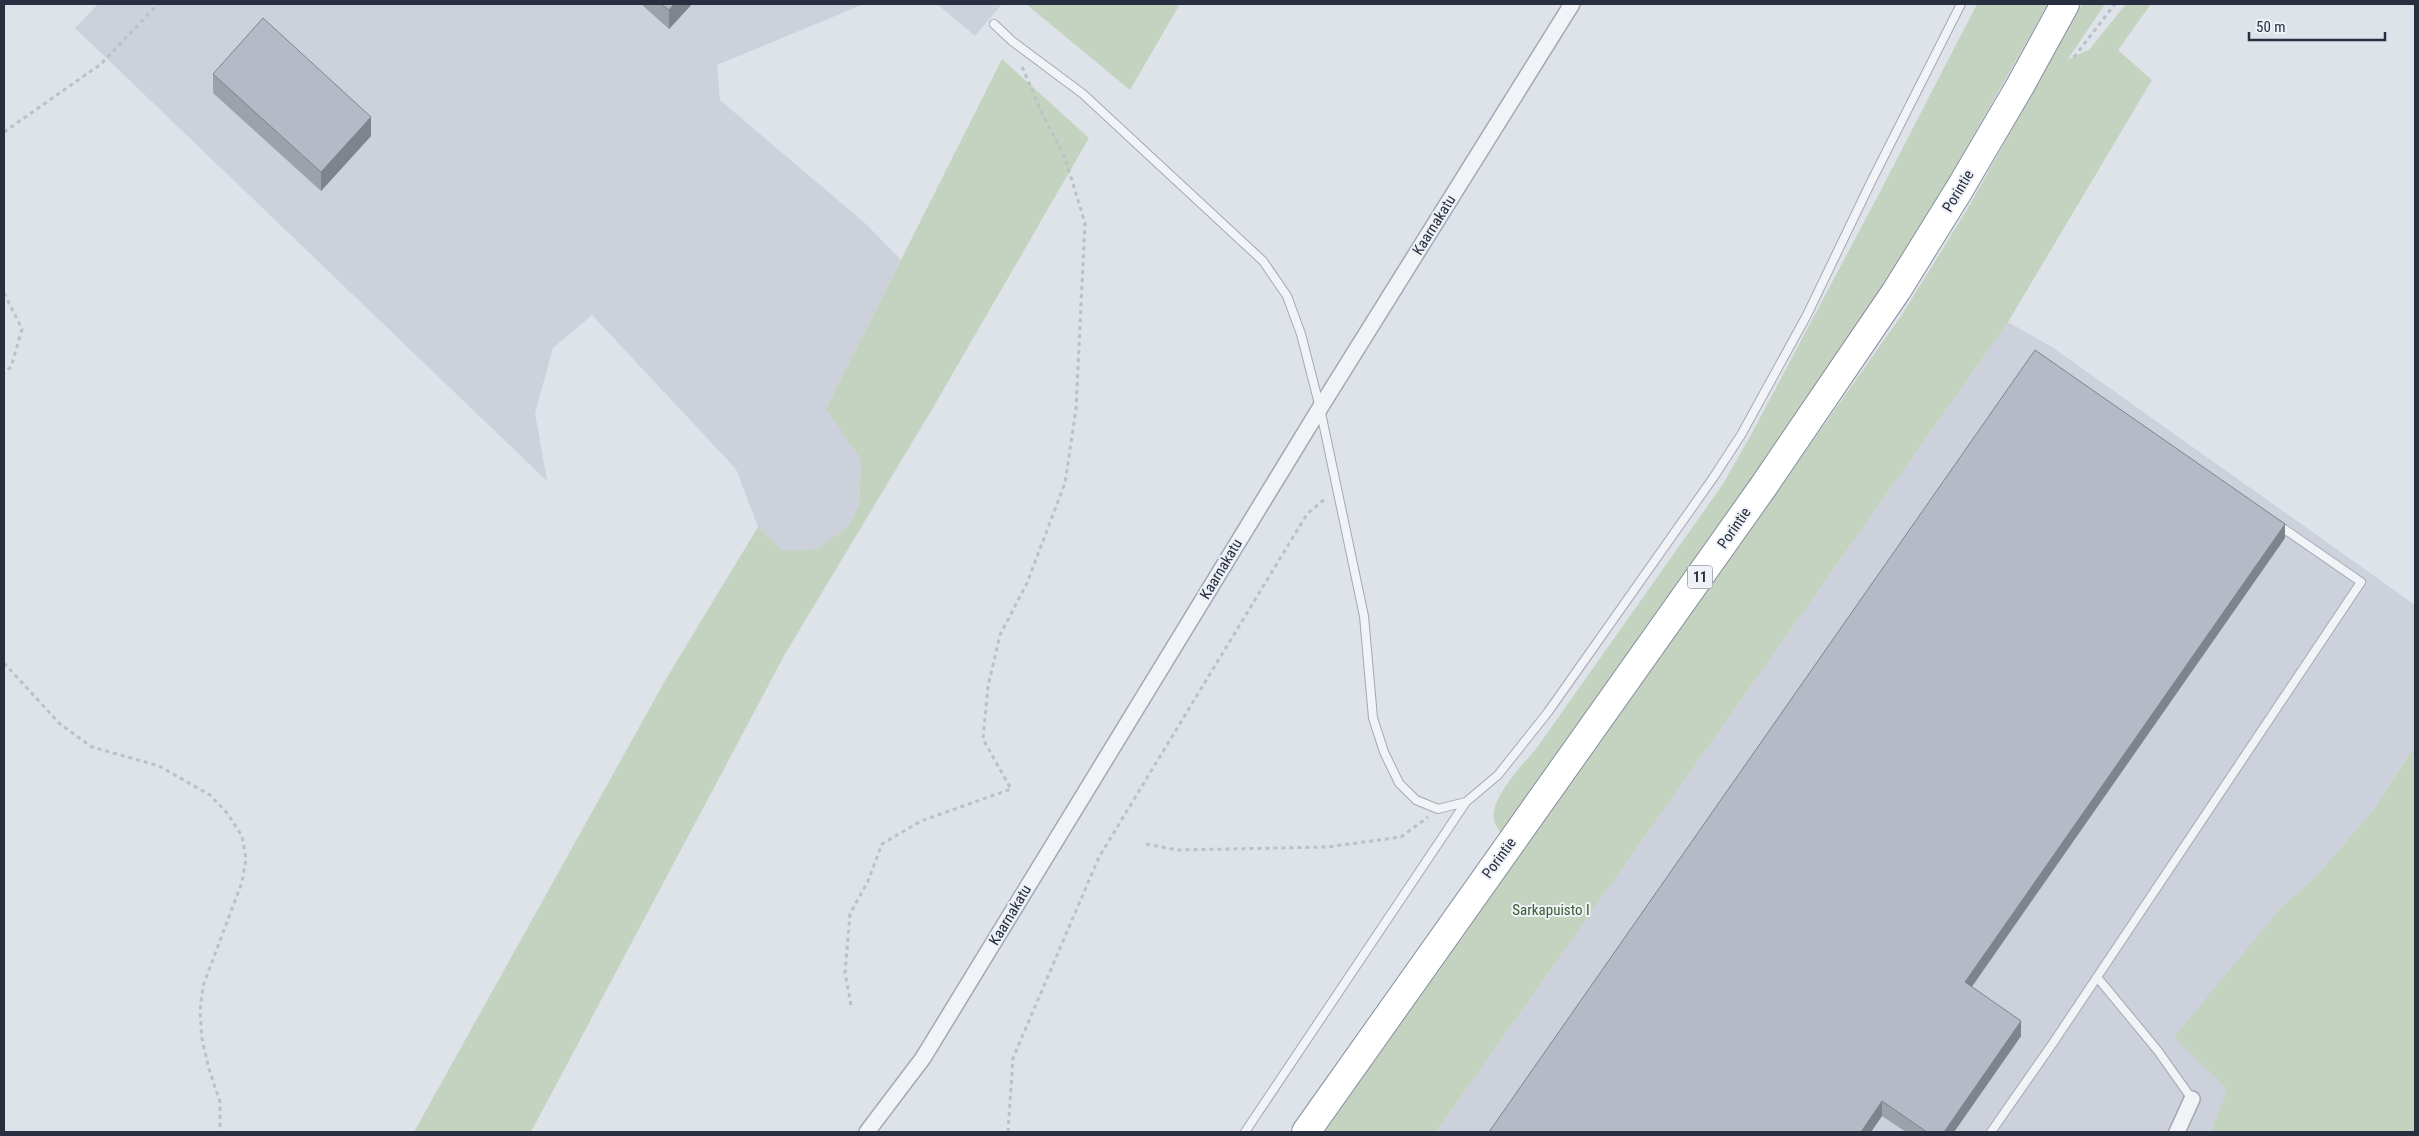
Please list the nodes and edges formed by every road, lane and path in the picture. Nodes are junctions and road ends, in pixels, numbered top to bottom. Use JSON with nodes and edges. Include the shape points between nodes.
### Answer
{"nodes":[{"id":1,"x":158,"y":4,"type":"edge"},
{"id":2,"x":1572,"y":4,"type":"edge"},
{"id":3,"x":1961,"y":4,"type":"edge"},
{"id":4,"x":2064,"y":4,"type":"edge"},
{"id":5,"x":2115,"y":4,"type":"edge"},
{"id":6,"x":994,"y":24,"type":"dead end"},
{"id":7,"x":1012,"y":41,"type":"junction"},
{"id":8,"x":2074,"y":57,"type":"dead end"},
{"id":9,"x":4,"y":132,"type":"edge"},
{"id":10,"x":4,"y":292,"type":"edge"},
{"id":11,"x":4,"y":373,"type":"edge"},
{"id":12,"x":1320,"y":408,"type":"junction"},
{"id":13,"x":1337,"y":490,"type":"junction"},
{"id":14,"x":2272,"y":520,"type":"edge"},
{"id":15,"x":4,"y":663,"type":"edge"},
{"id":16,"x":1466,"y":802,"type":"junction"},
{"id":17,"x":1438,"y":809,"type":"junction"},
{"id":18,"x":1146,"y":844,"type":"dead end"},
{"id":19,"x":2097,"y":977,"type":"junction"},
{"id":20,"x":851,"y":1005,"type":"dead end"},
{"id":21,"x":2192,"y":1099,"type":"joint"},
{"id":22,"x":220,"y":1132,"type":"edge"},
{"id":23,"x":867,"y":1132,"type":"edge"},
{"id":24,"x":1008,"y":1132,"type":"edge"},
{"id":25,"x":1245,"y":1132,"type":"edge"},
{"id":26,"x":1306,"y":1132,"type":"edge"},
{"id":27,"x":1991,"y":1132,"type":"edge"},
{"id":28,"x":2177,"y":1132,"type":"edge"}],
"edges":[{"from":1,"to":9,"type":"path","via":[[101,64]]},
{"from":2,"to":12,"type":"street","name":"Kaarnakatu"},
{"from":3,"to":16,"type":"lane","via":[[1807,315],[1740,435],[1708,486],[1548,712],[1498,775]]},
{"from":4,"to":26,"type":"highway","name":"Porintie","number":"11","via":[[1960,190],[1897,290],[1752,503]]},
{"from":5,"to":8,"type":"path"},
{"from":6,"to":7,"type":"lane"},
{"from":7,"to":12,"type":"lane","via":[[1083,94],[1263,261],[1287,296],[1301,334]]},
{"from":7,"to":20,"type":"path","via":[[1064,158],[1085,223],[1076,409],[1066,482],[1027,583],[1000,635],[988,686],[983,739],[1011,790],[921,821],[882,844],[868,881],[850,914],[845,973]]},
{"from":10,"to":11,"type":"path","via":[[22,329],[11,367]]},
{"from":12,"to":13,"type":"lane"},
{"from":12,"to":23,"type":"street","name":"Kaarnakatu","via":[[923,1058]]},
{"from":13,"to":17,"type":"lane","via":[[1364,616],[1373,718],[1398,783],[1416,800]]},
{"from":13,"to":24,"type":"path","via":[[1307,514],[1099,857],[1012,1058]]},
{"from":14,"to":19,"type":"lane","via":[[2361,582]]},
{"from":15,"to":22,"type":"path","via":[[68,730],[92,747],[159,766],[210,795],[228,813],[242,836],[246,859],[242,882],[203,986],[200,1011],[202,1039],[220,1102]]},
{"from":16,"to":17,"type":"lane"},
{"from":16,"to":25,"type":"lane"},
{"from":17,"to":18,"type":"path","via":[[1400,837],[1327,847],[1178,850]]},
{"from":19,"to":21,"type":"lane","via":[[2158,1051]]},
{"from":19,"to":27,"type":"lane"},
{"from":21,"to":28,"type":"street"}]}
